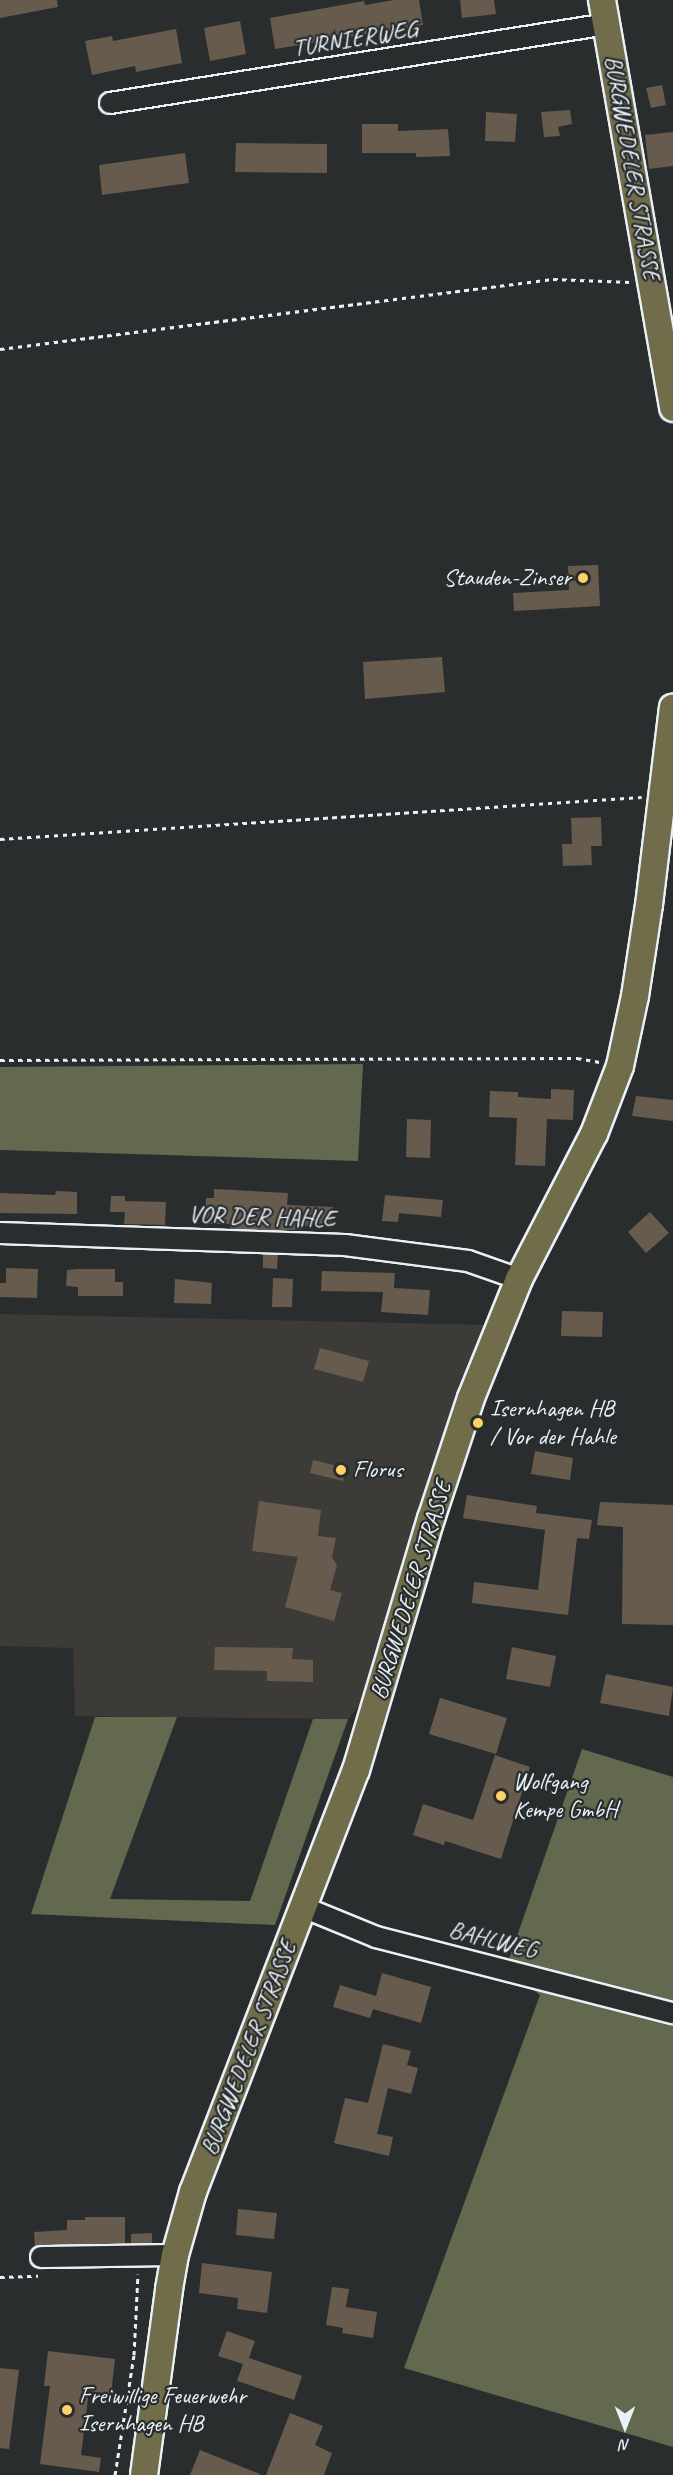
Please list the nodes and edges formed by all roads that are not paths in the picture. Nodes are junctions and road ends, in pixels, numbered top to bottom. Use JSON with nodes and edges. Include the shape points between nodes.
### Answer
{"nodes":[{"id":1,"x":605,"y":12,"type":"edge"},
{"id":2,"x":110,"y":103,"type":"dead end"},
{"id":3,"x":673,"y":408,"type":"edge"},
{"id":4,"x":673,"y":707,"type":"edge"},
{"id":5,"x":0,"y":1233,"type":"edge"},
{"id":6,"x":519,"y":1279,"type":"junction"},
{"id":7,"x":303,"y":1907,"type":"junction"},
{"id":8,"x":673,"y":2013,"type":"edge"},
{"id":9,"x":175,"y":2255,"type":"junction"},
{"id":10,"x":41,"y":2257,"type":"dead end"},
{"id":11,"x":144,"y":2475,"type":"edge"}],
"edges":[{"from":1,"to":2,"type":"street","name":"TURNIERWEG"},
{"from":1,"to":3,"type":"main road","name":"BURGWEDELER STRASSE"},
{"from":4,"to":6,"type":"main road","name":"BURGWEDELER STRASSE","via":[[635,996],[620,1066],[594,1134]]},
{"from":5,"to":6,"type":"street","name":"VOR DER HAHLE","via":[[345,1245],[468,1262]]},
{"from":6,"to":7,"type":"main road","name":"BURGWEDELER STRASSE","via":[[471,1398],[356,1770]]},
{"from":7,"to":8,"type":"street","name":"BAHLWEG","via":[[376,1937]]},
{"from":7,"to":9,"type":"main road","name":"BURGWEDELER STRASSE","via":[[193,2192]]},
{"from":9,"to":10,"type":"street"},
{"from":9,"to":11,"type":"main road","name":"BURGWEDELER STRASSE"}]}
